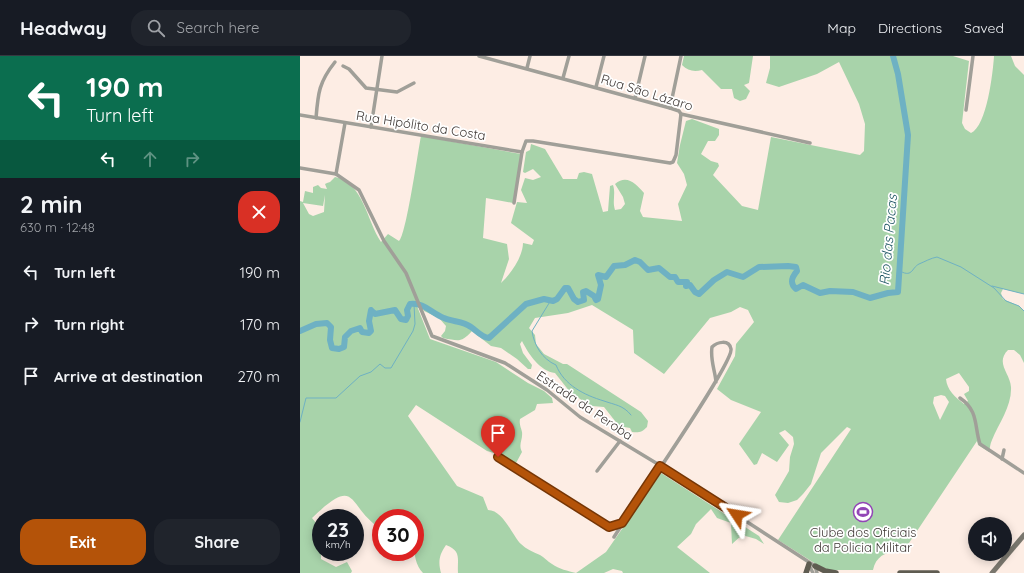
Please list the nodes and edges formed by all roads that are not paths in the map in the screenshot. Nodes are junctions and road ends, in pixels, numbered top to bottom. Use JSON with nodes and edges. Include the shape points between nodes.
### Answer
{"nodes":[{"id":1,"x":382,"y":56,"type":"edge"},
{"id":2,"x":478,"y":56,"type":"edge"},
{"id":3,"x":530,"y":56,"type":"edge"},
{"id":4,"x":569,"y":56,"type":"edge"},
{"id":5,"x":604,"y":56,"type":"edge"},
{"id":6,"x":645,"y":56,"type":"edge"},
{"id":7,"x":681,"y":56,"type":"edge"},
{"id":8,"x":973,"y":56,"type":"edge"},
{"id":9,"x":492,"y":58,"type":"edge"},
{"id":10,"x":335,"y":62,"type":"dead end"},
{"id":11,"x":343,"y":66,"type":"dead end"},
{"id":12,"x":527,"y":68,"type":"junction"},
{"id":13,"x":563,"y":78,"type":"junction"},
{"id":14,"x":414,"y":83,"type":"dead end"},
{"id":15,"x":596,"y":87,"type":"junction"},
{"id":16,"x":377,"y":89,"type":"junction"},
{"id":17,"x":634,"y":98,"type":"junction"},
{"id":18,"x":670,"y":108,"type":"junction"},
{"id":19,"x":966,"y":110,"type":"dead end"},
{"id":20,"x":681,"y":114,"type":"junction"},
{"id":21,"x":300,"y":116,"type":"edge"},
{"id":22,"x":316,"y":118,"type":"junction"},
{"id":23,"x":345,"y":123,"type":"junction"},
{"id":24,"x":371,"y":127,"type":"junction"},
{"id":25,"x":809,"y":143,"type":"dead end"},
{"id":26,"x":522,"y":152,"type":"junction"},
{"id":27,"x":300,"y":168,"type":"edge"},
{"id":28,"x":336,"y":174,"type":"junction"},
{"id":29,"x":514,"y":203,"type":"dead end"},
{"id":30,"x":716,"y":382,"type":"junction"},
{"id":31,"x":960,"y":398,"type":"dead end"},
{"id":32,"x":620,"y":441,"type":"junction"},
{"id":33,"x":1004,"y":450,"type":"dead end"},
{"id":34,"x":495,"y":457,"type":"dead end"},
{"id":35,"x":1002,"y":459,"type":"junction"},
{"id":36,"x":660,"y":466,"type":"junction"},
{"id":37,"x":597,"y":472,"type":"dead end"},
{"id":38,"x":1024,"y":473,"type":"edge"},
{"id":39,"x":622,"y":523,"type":"junction"},
{"id":40,"x":1024,"y":535,"type":"edge"},
{"id":41,"x":614,"y":537,"type":"dead end"},
{"id":42,"x":804,"y":559,"type":"junction"},
{"id":43,"x":812,"y":565,"type":"junction"},
{"id":44,"x":806,"y":573,"type":"edge"},
{"id":45,"x":813,"y":573,"type":"edge"},
{"id":46,"x":817,"y":573,"type":"edge"},
{"id":47,"x":836,"y":573,"type":"edge"},
{"id":48,"x":900,"y":573,"type":"edge"},
{"id":49,"x":937,"y":573,"type":"edge"},
{"id":50,"x":992,"y":573,"type":"edge"}],
"edges":[{"from":1,"to":16,"type":"street"},
{"from":2,"to":9,"type":"street","name":"Rua São Lázaro"},
{"from":3,"to":12,"type":"street"},
{"from":4,"to":13,"type":"street"},
{"from":5,"to":15,"type":"street"},
{"from":6,"to":17,"type":"street"},
{"from":7,"to":18,"type":"street"},
{"from":8,"to":19,"type":"street"},
{"from":9,"to":12,"type":"street","name":"Rua São Lázaro"},
{"from":10,"to":22,"type":"street","via":[[323,76]]},
{"from":11,"to":16,"type":"street","via":[[349,69],[364,87]]},
{"from":12,"to":13,"type":"street","name":"Rua São Lázaro"},
{"from":13,"to":15,"type":"street","name":"Rua São Lázaro"},
{"from":14,"to":16,"type":"street","via":[[397,92]]},
{"from":15,"to":17,"type":"street","name":"Rua São Lázaro"},
{"from":16,"to":24,"type":"street"},
{"from":17,"to":18,"type":"street","name":"Rua São Lázaro"},
{"from":18,"to":20,"type":"street","name":"Rua São Lázaro"},
{"from":20,"to":25,"type":"street","name":"Rua São Lázaro"},
{"from":20,"to":26,"type":"street","via":[[675,159],[670,163],[533,141],[526,141]]},
{"from":21,"to":22,"type":"street"},
{"from":22,"to":23,"type":"street"},
{"from":23,"to":24,"type":"street","name":"Rua Hipólito da Costa"},
{"from":23,"to":28,"type":"street","name":"Rua Hipólito da Costa"},
{"from":24,"to":26,"type":"street","name":"Rua Hipólito da Costa"},
{"from":26,"to":29,"type":"street"},
{"from":27,"to":28,"type":"street"},
{"from":28,"to":32,"type":"street","name":"Estrada da Peroba","via":[[359,190],[384,241],[406,273],[427,328],[436,339],[496,359],[547,390],[580,417]]},
{"from":30,"to":30,"type":"street","via":[[730,355],[729,345],[723,342],[712,347]]},
{"from":30,"to":36,"type":"street"},
{"from":31,"to":35,"type":"street","via":[[971,408],[981,445]]},
{"from":32,"to":36,"type":"street","name":"Estrada da Peroba"},
{"from":32,"to":37,"type":"street"},
{"from":33,"to":35,"type":"street"},
{"from":34,"to":39,"type":"street","via":[[603,525],[613,527]]},
{"from":35,"to":38,"type":"street"},
{"from":36,"to":39,"type":"street"},
{"from":36,"to":42,"type":"street","name":"Estrada da Peroba"},
{"from":39,"to":41,"type":"street"},
{"from":40,"to":50,"type":"street"},
{"from":42,"to":43,"type":"street"},
{"from":42,"to":43,"type":"street"},
{"from":43,"to":44,"type":"main road"},
{"from":43,"to":45,"type":"street"},
{"from":43,"to":46,"type":"street"},
{"from":43,"to":47,"type":"main road"},
{"from":48,"to":49,"type":"main road"}]}
